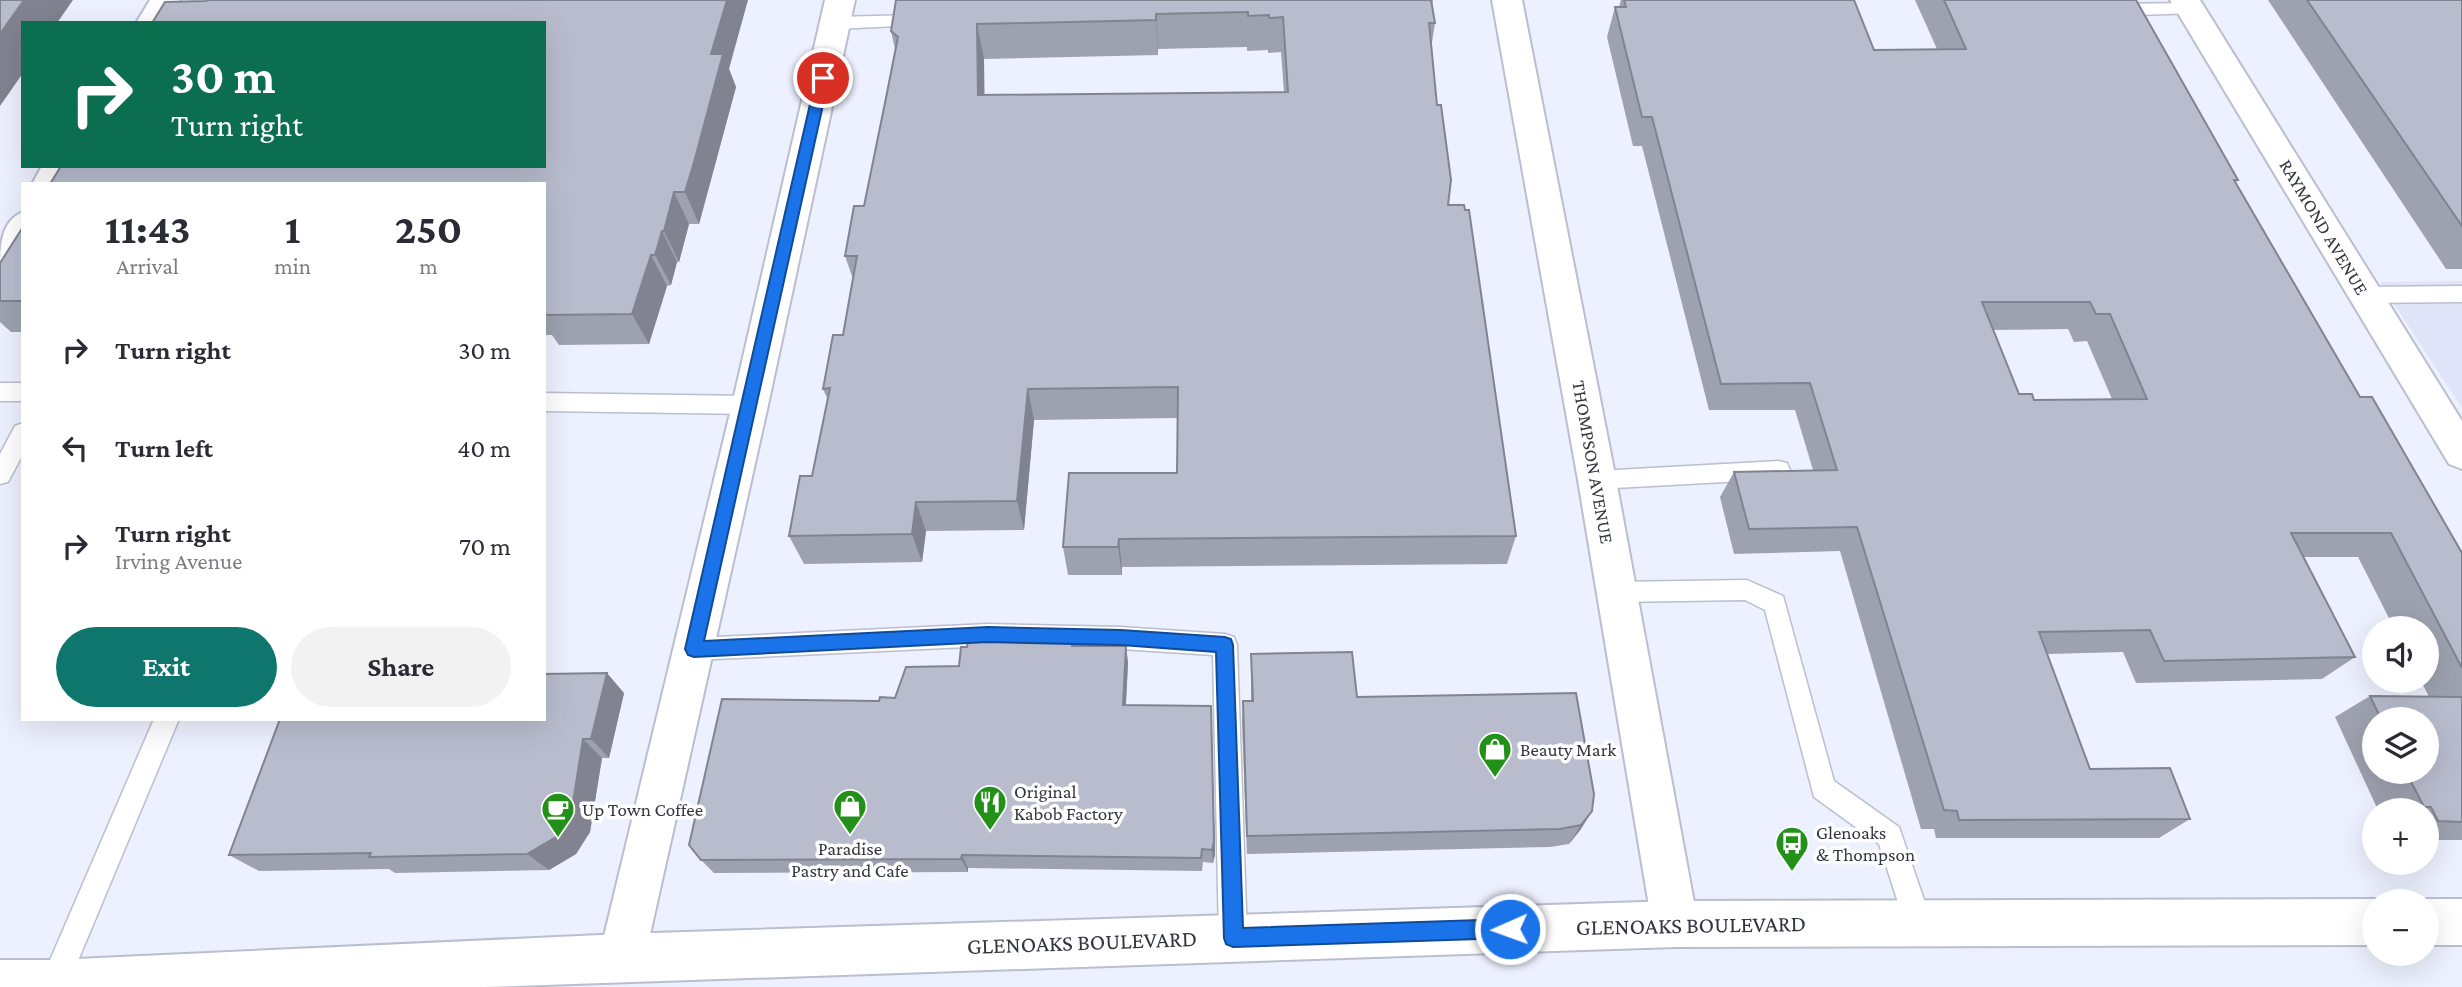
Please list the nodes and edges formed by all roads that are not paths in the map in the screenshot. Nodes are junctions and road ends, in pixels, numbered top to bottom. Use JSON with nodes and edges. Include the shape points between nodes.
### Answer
{"nodes":[{"id":1,"x":165,"y":0,"type":"edge"},
{"id":2,"x":1507,"y":0,"type":"edge"},
{"id":3,"x":2188,"y":4,"type":"edge"},
{"id":4,"x":2096,"y":10,"type":"edge"},
{"id":5,"x":838,"y":12,"type":"edge"},
{"id":6,"x":152,"y":21,"type":"edge"},
{"id":7,"x":914,"y":21,"type":"edge"},
{"id":8,"x":21,"y":227,"type":"edge"},
{"id":9,"x":0,"y":260,"type":"edge"},
{"id":10,"x":2462,"y":294,"type":"edge"},
{"id":11,"x":2365,"y":295,"type":"junction"},
{"id":12,"x":0,"y":392,"type":"edge"},
{"id":13,"x":21,"y":392,"type":"edge"},
{"id":14,"x":546,"y":402,"type":"edge"},
{"id":15,"x":750,"y":405,"type":"junction"},
{"id":16,"x":21,"y":436,"type":"edge"},
{"id":17,"x":2462,"y":453,"type":"edge"},
{"id":18,"x":1779,"y":470,"type":"edge"},
{"id":19,"x":0,"y":475,"type":"edge"},
{"id":20,"x":1597,"y":480,"type":"junction"},
{"id":21,"x":1617,"y":592,"type":"junction"},
{"id":22,"x":694,"y":649,"type":"junction"},
{"id":23,"x":166,"y":721,"type":"edge"},
{"id":24,"x":2362,"y":922,"type":"edge"},
{"id":25,"x":2439,"y":922,"type":"edge"},
{"id":26,"x":2462,"y":922,"type":"edge"},
{"id":27,"x":1918,"y":923,"type":"junction"},
{"id":28,"x":1675,"y":924,"type":"junction"},
{"id":29,"x":1233,"y":938,"type":"junction"},
{"id":30,"x":622,"y":957,"type":"junction"},
{"id":31,"x":0,"y":984,"type":"edge"},
{"id":32,"x":54,"y":984,"type":"junction"}],
"edges":[{"from":1,"to":6,"type":"street"},
{"from":2,"to":20,"type":"street","name":"THOMPSON AVENUE"},
{"from":3,"to":4,"type":"lane"},
{"from":3,"to":11,"type":"street","name":"RAYMOND AVENUE"},
{"from":5,"to":7,"type":"lane"},
{"from":5,"to":15,"type":"street"},
{"from":8,"to":9,"type":"street"},
{"from":10,"to":11,"type":"lane"},
{"from":11,"to":17,"type":"street","name":"RAYMOND AVENUE"},
{"from":12,"to":13,"type":"lane"},
{"from":14,"to":15,"type":"lane"},
{"from":15,"to":22,"type":"street"},
{"from":16,"to":19,"type":"lane"},
{"from":18,"to":20,"type":"lane"},
{"from":20,"to":21,"type":"street","name":"THOMPSON AVENUE"},
{"from":21,"to":27,"type":"lane","via":[[1747,590],[1775,603],[1823,788],[1890,836]]},
{"from":21,"to":28,"type":"street","name":"THOMPSON AVENUE"},
{"from":22,"to":29,"type":"lane","via":[[988,635],[1225,645]]},
{"from":22,"to":30,"type":"street"},
{"from":23,"to":32,"type":"lane"},
{"from":24,"to":27,"type":"street","name":"GLENOAKS BOULEVARD"},
{"from":25,"to":26,"type":"street"},
{"from":27,"to":28,"type":"street","name":"GLENOAKS BOULEVARD"},
{"from":28,"to":29,"type":"street","name":"GLENOAKS BOULEVARD"},
{"from":29,"to":30,"type":"street","name":"GLENOAKS BOULEVARD"},
{"from":30,"to":32,"type":"street","name":"GLENOAKS BOULEVARD"},
{"from":31,"to":32,"type":"street","name":"GLENOAKS BOULEVARD"}]}
